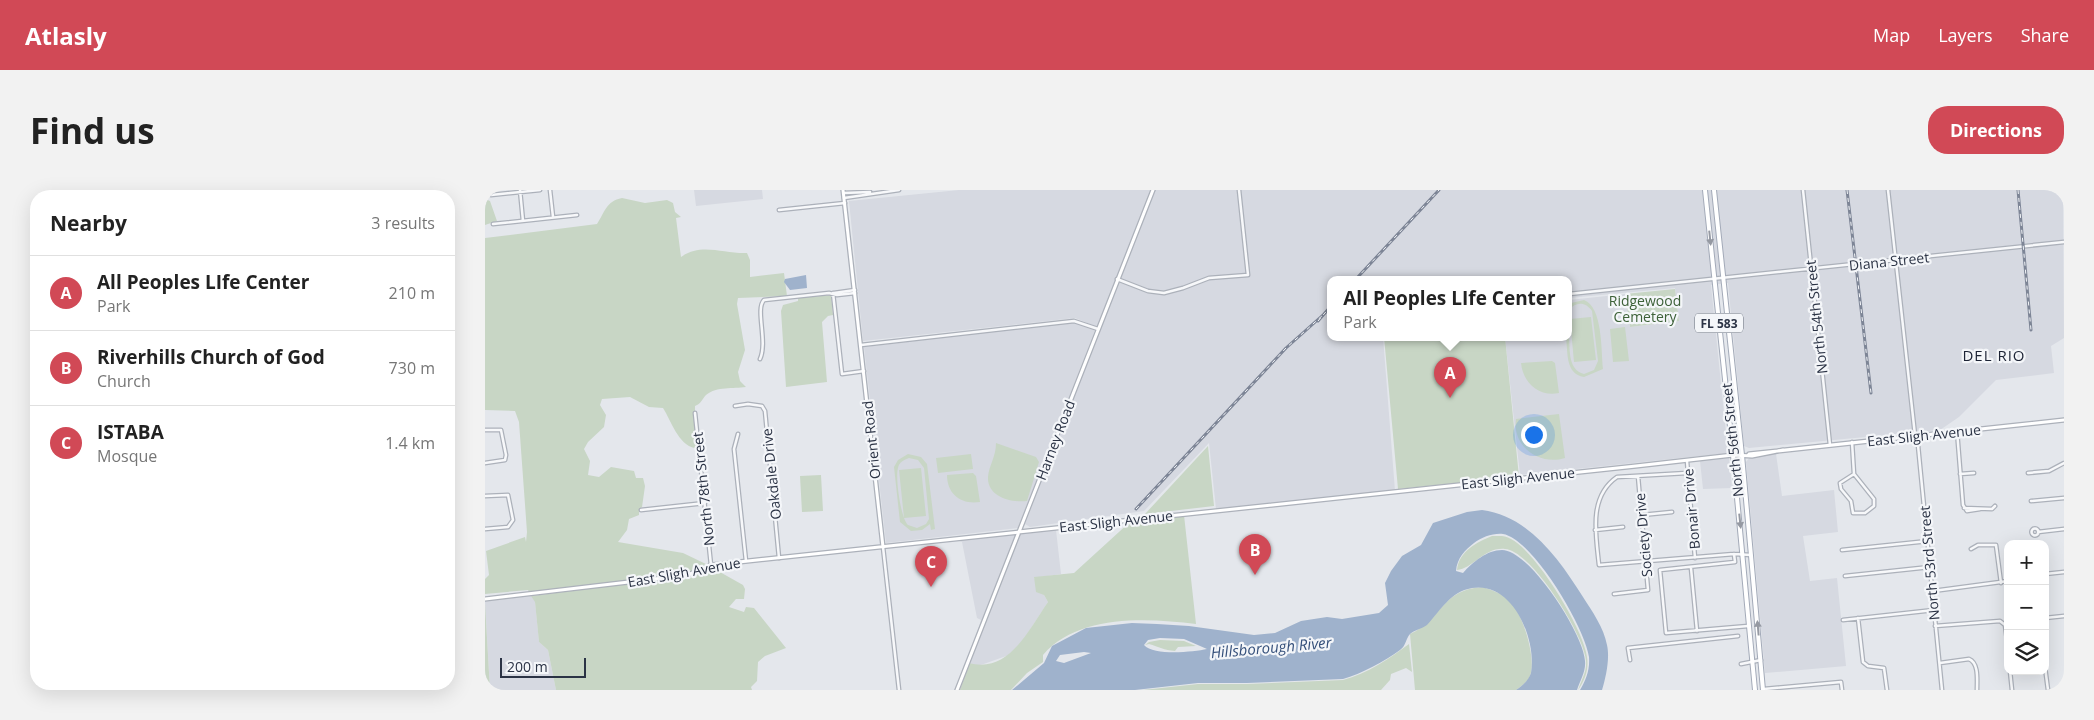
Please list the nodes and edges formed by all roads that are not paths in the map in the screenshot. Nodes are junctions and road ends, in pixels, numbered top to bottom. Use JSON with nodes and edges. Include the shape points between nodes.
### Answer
{"nodes":[{"id":1,"x":488,"y":190,"type":"edge"},
{"id":2,"x":541,"y":190,"type":"edge"},
{"id":3,"x":551,"y":190,"type":"edge"},
{"id":4,"x":899,"y":190,"type":"edge"},
{"id":5,"x":1153,"y":190,"type":"edge"},
{"id":6,"x":1239,"y":190,"type":"edge"},
{"id":7,"x":1705,"y":190,"type":"edge"},
{"id":8,"x":1714,"y":190,"type":"edge"},
{"id":9,"x":1803,"y":190,"type":"edge"},
{"id":10,"x":1888,"y":190,"type":"edge"},
{"id":11,"x":520,"y":191,"type":"edge"},
{"id":12,"x":843,"y":191,"type":"edge"},
{"id":13,"x":872,"y":193,"type":"junction"},
{"id":14,"x":844,"y":200,"type":"junction"},
{"id":15,"x":779,"y":210,"type":"dead end"},
{"id":16,"x":577,"y":215,"type":"dead end"},
{"id":17,"x":553,"y":217,"type":"junction"},
{"id":18,"x":523,"y":221,"type":"junction"},
{"id":19,"x":493,"y":224,"type":"dead end"},
{"id":20,"x":2064,"y":242,"type":"edge"},
{"id":21,"x":1896,"y":260,"type":"junction"},
{"id":22,"x":1811,"y":270,"type":"junction"},
{"id":23,"x":1117,"y":279,"type":"junction"},
{"id":24,"x":1723,"y":279,"type":"junction"},
{"id":25,"x":1715,"y":280,"type":"junction"},
{"id":26,"x":855,"y":292,"type":"junction"},
{"id":27,"x":833,"y":293,"type":"junction"},
{"id":28,"x":1572,"y":294,"type":"edge"},
{"id":29,"x":1098,"y":329,"type":"junction"},
{"id":30,"x":861,"y":345,"type":"junction"},
{"id":31,"x":760,"y":359,"type":"dead end"},
{"id":32,"x":1732,"y":360,"type":"junction"},
{"id":33,"x":1723,"y":361,"type":"junction"},
{"id":34,"x":863,"y":372,"type":"junction"},
{"id":35,"x":735,"y":406,"type":"dead end"},
{"id":36,"x":695,"y":413,"type":"dead end"},
{"id":37,"x":2064,"y":420,"type":"edge"},
{"id":38,"x":485,"y":430,"type":"edge"},
{"id":39,"x":1957,"y":431,"type":"junction"},
{"id":40,"x":738,"y":434,"type":"dead end"},
{"id":41,"x":1916,"y":435,"type":"junction"},
{"id":42,"x":1852,"y":442,"type":"junction"},
{"id":43,"x":1830,"y":445,"type":"junction"},
{"id":44,"x":1733,"y":455,"type":"junction"},
{"id":45,"x":1742,"y":455,"type":"junction"},
{"id":46,"x":1687,"y":460,"type":"junction"},
{"id":47,"x":485,"y":463,"type":"edge"},
{"id":48,"x":2064,"y":463,"type":"edge"},
{"id":49,"x":1974,"y":472,"type":"dead end"},
{"id":50,"x":1687,"y":473,"type":"junction"},
{"id":51,"x":2028,"y":473,"type":"dead end"},
{"id":52,"x":1854,"y":474,"type":"junction"},
{"id":53,"x":1961,"y":474,"type":"junction"},
{"id":54,"x":1637,"y":476,"type":"junction"},
{"id":55,"x":485,"y":496,"type":"edge"},
{"id":56,"x":2064,"y":498,"type":"edge"},
{"id":57,"x":2031,"y":501,"type":"dead end"},
{"id":58,"x":705,"y":503,"type":"junction"},
{"id":59,"x":1995,"y":506,"type":"dead end"},
{"id":60,"x":641,"y":510,"type":"dead end"},
{"id":61,"x":1672,"y":512,"type":"dead end"},
{"id":62,"x":1642,"y":515,"type":"junction"},
{"id":63,"x":1623,"y":527,"type":"dead end"},
{"id":64,"x":485,"y":529,"type":"edge"},
{"id":65,"x":2064,"y":529,"type":"edge"},
{"id":66,"x":1595,"y":530,"type":"junction"},
{"id":67,"x":1019,"y":532,"type":"junction"},
{"id":68,"x":2039,"y":532,"type":"dead end"},
{"id":69,"x":1927,"y":541,"type":"junction"},
{"id":70,"x":883,"y":547,"type":"junction"},
{"id":71,"x":1971,"y":549,"type":"dead end"},
{"id":72,"x":1842,"y":550,"type":"dead end"},
{"id":73,"x":1734,"y":554,"type":"junction"},
{"id":74,"x":1743,"y":554,"type":"junction"},
{"id":75,"x":1751,"y":555,"type":"junction"},
{"id":76,"x":779,"y":558,"type":"junction"},
{"id":77,"x":1695,"y":558,"type":"junction"},
{"id":78,"x":746,"y":561,"type":"junction"},
{"id":79,"x":1646,"y":561,"type":"junction"},
{"id":80,"x":711,"y":565,"type":"junction"},
{"id":81,"x":1691,"y":567,"type":"junction"},
{"id":82,"x":1931,"y":567,"type":"junction"},
{"id":83,"x":2064,"y":572,"type":"edge"},
{"id":84,"x":2049,"y":574,"type":"edge"},
{"id":85,"x":1845,"y":576,"type":"dead end"},
{"id":86,"x":2004,"y":582,"type":"edge"},
{"id":87,"x":2001,"y":583,"type":"junction"},
{"id":88,"x":1932,"y":591,"type":"junction"},
{"id":89,"x":1614,"y":594,"type":"dead end"},
{"id":90,"x":485,"y":599,"type":"edge"},
{"id":91,"x":1934,"y":610,"type":"junction"},
{"id":92,"x":2064,"y":616,"type":"edge"},
{"id":93,"x":2049,"y":617,"type":"edge"},
{"id":94,"x":1858,"y":618,"type":"junction"},
{"id":95,"x":1843,"y":620,"type":"dead end"},
{"id":96,"x":1750,"y":626,"type":"junction"},
{"id":97,"x":1935,"y":626,"type":"junction"},
{"id":98,"x":2006,"y":630,"type":"edge"},
{"id":99,"x":1697,"y":631,"type":"junction"},
{"id":100,"x":1738,"y":636,"type":"dead end"},
{"id":101,"x":1630,"y":660,"type":"dead end"},
{"id":102,"x":1761,"y":660,"type":"junction"},
{"id":103,"x":1752,"y":661,"type":"junction"},
{"id":104,"x":1939,"y":663,"type":"junction"},
{"id":105,"x":1741,"y":664,"type":"dead end"},
{"id":106,"x":2010,"y":675,"type":"edge"},
{"id":107,"x":2046,"y":675,"type":"edge"},
{"id":108,"x":1802,"y":685,"type":"junction"},
{"id":109,"x":1772,"y":689,"type":"edge"},
{"id":110,"x":899,"y":690,"type":"edge"},
{"id":111,"x":957,"y":690,"type":"edge"},
{"id":112,"x":1755,"y":690,"type":"edge"},
{"id":113,"x":1763,"y":690,"type":"edge"},
{"id":114,"x":1802,"y":690,"type":"edge"},
{"id":115,"x":1842,"y":690,"type":"edge"},
{"id":116,"x":1887,"y":690,"type":"edge"},
{"id":117,"x":1942,"y":690,"type":"edge"},
{"id":118,"x":1977,"y":690,"type":"edge"},
{"id":119,"x":2012,"y":690,"type":"edge"},
{"id":120,"x":2048,"y":690,"type":"edge"}],
"edges":[{"from":1,"to":11,"type":"street","via":[[489,194]]},
{"from":2,"to":11,"type":"street"},
{"from":3,"to":17,"type":"street"},
{"from":4,"to":13,"type":"street"},
{"from":5,"to":23,"type":"street","name":"Harney Road"},
{"from":6,"to":23,"type":"street","via":[[1248,275],[1209,278],[1164,293],[1148,291]]},
{"from":7,"to":25,"type":"main road","name":"North 56th Street","number":"FL 583","one_way":true},
{"from":8,"to":24,"type":"main road","name":"North 56th Street","number":"FL 583"},
{"from":9,"to":22,"type":"street","name":"North 54th Street"},
{"from":10,"to":21,"type":"street","name":"North 53rd Street"},
{"from":11,"to":18,"type":"street"},
{"from":12,"to":13,"type":"street"},
{"from":12,"to":14,"type":"street","name":"Orient Road"},
{"from":13,"to":14,"type":"street"},
{"from":14,"to":15,"type":"street"},
{"from":14,"to":26,"type":"street","name":"Orient Road"},
{"from":16,"to":17,"type":"street"},
{"from":17,"to":18,"type":"street"},
{"from":18,"to":19,"type":"street"},
{"from":20,"to":21,"type":"street","name":"Diana Street"},
{"from":21,"to":22,"type":"street","name":"Diana Street"},
{"from":21,"to":41,"type":"street","name":"North 53rd Street"},
{"from":22,"to":24,"type":"street","name":"Diana Street"},
{"from":22,"to":43,"type":"street","name":"North 54th Street"},
{"from":23,"to":29,"type":"street","name":"Harney Road"},
{"from":24,"to":25,"type":"street","name":"Diana Street"},
{"from":24,"to":32,"type":"main road","name":"North 56th Street","number":"FL 583"},
{"from":25,"to":28,"type":"street","name":"Diana Street"},
{"from":25,"to":33,"type":"main road","name":"North 56th Street","number":"FL 583"},
{"from":26,"to":27,"type":"street"},
{"from":26,"to":30,"type":"street","name":"Orient Road"},
{"from":27,"to":31,"type":"street","via":[[762,301],[765,346]]},
{"from":27,"to":34,"type":"street","via":[[842,374]]},
{"from":29,"to":30,"type":"street","via":[[1074,321]]},
{"from":29,"to":67,"type":"street","name":"Harney Road"},
{"from":30,"to":34,"type":"street","name":"Orient Road"},
{"from":32,"to":33,"type":"main road"},
{"from":32,"to":45,"type":"main road","name":"North 56th Street","number":"FL 583"},
{"from":33,"to":44,"type":"main road","name":"North 56th Street","number":"FL 583"},
{"from":34,"to":70,"type":"street","name":"Orient Road"},
{"from":35,"to":76,"type":"street","name":"Oakdale Drive","via":[[762,406],[765,411]]},
{"from":36,"to":58,"type":"street","name":"North 78th Street"},
{"from":37,"to":39,"type":"street","name":"East Sligh Avenue"},
{"from":38,"to":47,"type":"street","via":[[501,430],[507,456],[505,460]]},
{"from":39,"to":41,"type":"street","name":"East Sligh Avenue"},
{"from":39,"to":53,"type":"street"},
{"from":40,"to":78,"type":"street","via":[[733,449]]},
{"from":41,"to":42,"type":"street","name":"East Sligh Avenue"},
{"from":41,"to":69,"type":"street","name":"North 53rd Street"},
{"from":42,"to":43,"type":"street","name":"East Sligh Avenue"},
{"from":42,"to":52,"type":"street"},
{"from":43,"to":45,"type":"street","name":"East Sligh Avenue"},
{"from":44,"to":45,"type":"street","name":"East Sligh Avenue"},
{"from":44,"to":46,"type":"street","name":"East Sligh Avenue"},
{"from":44,"to":74,"type":"main road","name":"North 56th Street","number":"FL 583","one_way":true},
{"from":45,"to":75,"type":"main road","name":"North 56th Street","number":"FL 583"},
{"from":46,"to":50,"type":"street","name":"Bonair Drive"},
{"from":46,"to":67,"type":"street","name":"East Sligh Avenue"},
{"from":48,"to":51,"type":"street","via":[[2049,471]]},
{"from":49,"to":53,"type":"street"},
{"from":50,"to":54,"type":"street"},
{"from":50,"to":77,"type":"street","name":"Bonair Drive"},
{"from":52,"to":52,"type":"street","via":[[1874,499],[1874,506],[1865,513],[1853,514],[1851,502],[1841,489],[1840,483]]},
{"from":53,"to":59,"type":"street","via":[[1964,508],[1971,512]]},
{"from":54,"to":62,"type":"street","name":"Society Drive"},
{"from":54,"to":66,"type":"street","via":[[1617,477],[1610,482],[1594,511]]},
{"from":55,"to":64,"type":"street","via":[[508,495],[513,520],[508,527]]},
{"from":56,"to":57,"type":"street"},
{"from":58,"to":60,"type":"street"},
{"from":58,"to":80,"type":"street","name":"North 78th Street"},
{"from":61,"to":62,"type":"street"},
{"from":62,"to":79,"type":"street","name":"Society Drive"},
{"from":63,"to":66,"type":"street"},
{"from":65,"to":68,"type":"street"},
{"from":66,"to":79,"type":"street","via":[[1599,565]]},
{"from":67,"to":70,"type":"street","name":"East Sligh Avenue"},
{"from":67,"to":111,"type":"street","name":"Harney Road"},
{"from":69,"to":72,"type":"street"},
{"from":69,"to":82,"type":"street","name":"North 53rd Street"},
{"from":70,"to":76,"type":"street","name":"East Sligh Avenue"},
{"from":70,"to":110,"type":"street","name":"Orient Road"},
{"from":71,"to":87,"type":"street","via":[[1978,545],[1996,544]]},
{"from":73,"to":74,"type":"street"},
{"from":73,"to":77,"type":"street"},
{"from":73,"to":81,"type":"street","via":[[1735,562]]},
{"from":74,"to":75,"type":"street"},
{"from":74,"to":96,"type":"main road","name":"North 56th Street","number":"FL 583"},
{"from":102,"to":75,"type":"main road","name":"North 56th Street","number":"FL 583","one_way":true},
{"from":76,"to":78,"type":"street","name":"East Sligh Avenue"},
{"from":77,"to":79,"type":"street"},
{"from":78,"to":80,"type":"street","name":"East Sligh Avenue"},
{"from":79,"to":89,"type":"street","name":"Society Drive","via":[[1648,590]]},
{"from":80,"to":90,"type":"street","name":"East Sligh Avenue","via":[[689,575]]},
{"from":81,"to":99,"type":"street"},
{"from":81,"to":99,"type":"street","via":[[1660,570],[1666,633]]},
{"from":82,"to":85,"type":"street"},
{"from":82,"to":88,"type":"street","name":"North 53rd Street"},
{"from":83,"to":84,"type":"street"},
{"from":86,"to":87,"type":"street"},
{"from":87,"to":88,"type":"street"},
{"from":88,"to":91,"type":"street","name":"North 53rd Street"},
{"from":91,"to":94,"type":"street"},
{"from":91,"to":97,"type":"street","name":"North 53rd Street"},
{"from":92,"to":93,"type":"street"},
{"from":94,"to":95,"type":"street"},
{"from":94,"to":116,"type":"street","via":[[1863,662],[1884,668]]},
{"from":96,"to":99,"type":"street"},
{"from":96,"to":103,"type":"main road","name":"North 56th Street","number":"FL 583"},
{"from":97,"to":98,"type":"street","via":[[2000,621]]},
{"from":97,"to":104,"type":"street","name":"North 53rd Street"},
{"from":100,"to":101,"type":"street","via":[[1629,648]]},
{"from":102,"to":103,"type":"street"},
{"from":102,"to":113,"type":"main road","name":"North 56th Street","number":"FL 583"},
{"from":103,"to":105,"type":"street"},
{"from":103,"to":112,"type":"main road","name":"North 56th Street","number":"FL 583"},
{"from":104,"to":117,"type":"street","name":"North 53rd Street"},
{"from":104,"to":118,"type":"street","via":[[1973,661]]},
{"from":106,"to":119,"type":"street"},
{"from":107,"to":120,"type":"street"},
{"from":108,"to":109,"type":"street"},
{"from":108,"to":114,"type":"street"},
{"from":108,"to":115,"type":"street","via":[[1841,682]]},
{"from":109,"to":113,"type":"street"}]}
